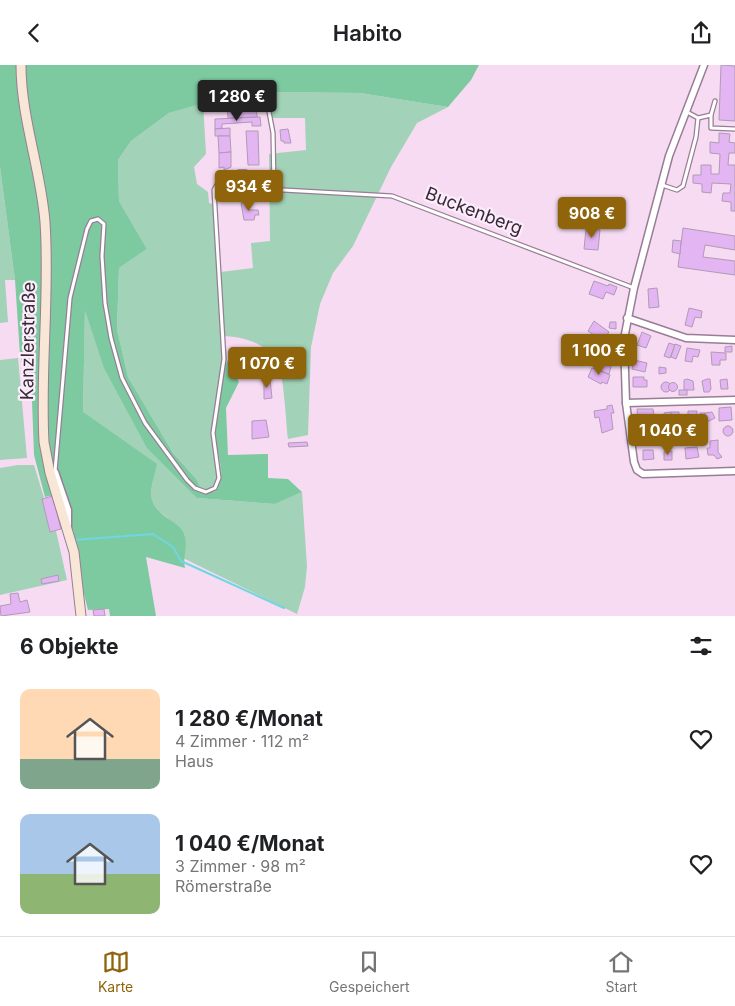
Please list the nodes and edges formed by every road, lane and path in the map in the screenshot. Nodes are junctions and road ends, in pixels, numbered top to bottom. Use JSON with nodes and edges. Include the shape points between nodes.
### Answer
{"nodes":[{"id":1,"x":22,"y":65,"type":"edge"},
{"id":2,"x":704,"y":65,"type":"edge"},
{"id":3,"x":267,"y":101,"type":"dead end"},
{"id":4,"x":715,"y":101,"type":"dead end"},
{"id":5,"x":686,"y":112,"type":"junction"},
{"id":6,"x":711,"y":115,"type":"junction"},
{"id":7,"x":698,"y":118,"type":"junction"},
{"id":8,"x":735,"y":129,"type":"edge"},
{"id":9,"x":661,"y":185,"type":"junction"},
{"id":10,"x":274,"y":188,"type":"junction"},
{"id":11,"x":634,"y":288,"type":"junction"},
{"id":12,"x":628,"y":318,"type":"junction"},
{"id":13,"x":735,"y":340,"type":"edge"},
{"id":14,"x":735,"y":400,"type":"edge"},
{"id":15,"x":626,"y":403,"type":"junction"},
{"id":16,"x":735,"y":471,"type":"edge"},
{"id":17,"x":55,"y":472,"type":"joint"},
{"id":18,"x":68,"y":529,"type":"junction"},
{"id":19,"x":80,"y":599,"type":"junction"},
{"id":20,"x":71,"y":600,"type":"dead end"},
{"id":21,"x":81,"y":616,"type":"edge"}],
"edges":[{"from":1,"to":18,"type":"main road","name":"Kanzlerstraße","via":[[23,91],[43,199],[46,235],[44,442]]},
{"from":2,"to":5,"type":"street"},
{"from":3,"to":10,"type":"lane","via":[[273,133]]},
{"from":4,"to":6,"type":"lane"},
{"from":5,"to":7,"type":"lane"},
{"from":5,"to":9,"type":"street"},
{"from":6,"to":7,"type":"lane"},
{"from":6,"to":8,"type":"lane","via":[[711,128]]},
{"from":7,"to":9,"type":"lane","via":[[683,186],[677,190]]},
{"from":9,"to":11,"type":"street"},
{"from":10,"to":11,"type":"lane","name":"Buckenberg","via":[[388,195]]},
{"from":10,"to":17,"type":"lane","via":[[265,189],[246,173],[239,172],[220,181],[214,190],[224,359],[214,428],[219,478],[214,488],[199,490],[187,480],[145,423],[122,378],[108,320],[102,255],[104,224],[100,219],[94,219],[87,229],[72,285]]},
{"from":11,"to":12,"type":"street"},
{"from":12,"to":13,"type":"street","via":[[686,338]]},
{"from":12,"to":15,"type":"street","via":[[624,339]]},
{"from":14,"to":15,"type":"street"},
{"from":15,"to":16,"type":"street","via":[[634,462],[643,474]]},
{"from":17,"to":18,"type":"street","via":[[68,509]]},
{"from":18,"to":19,"type":"main road","name":"Kanzlerstraße"},
{"from":19,"to":20,"type":"lane"},
{"from":19,"to":21,"type":"main road","name":"Kanzlerstraße"}]}
